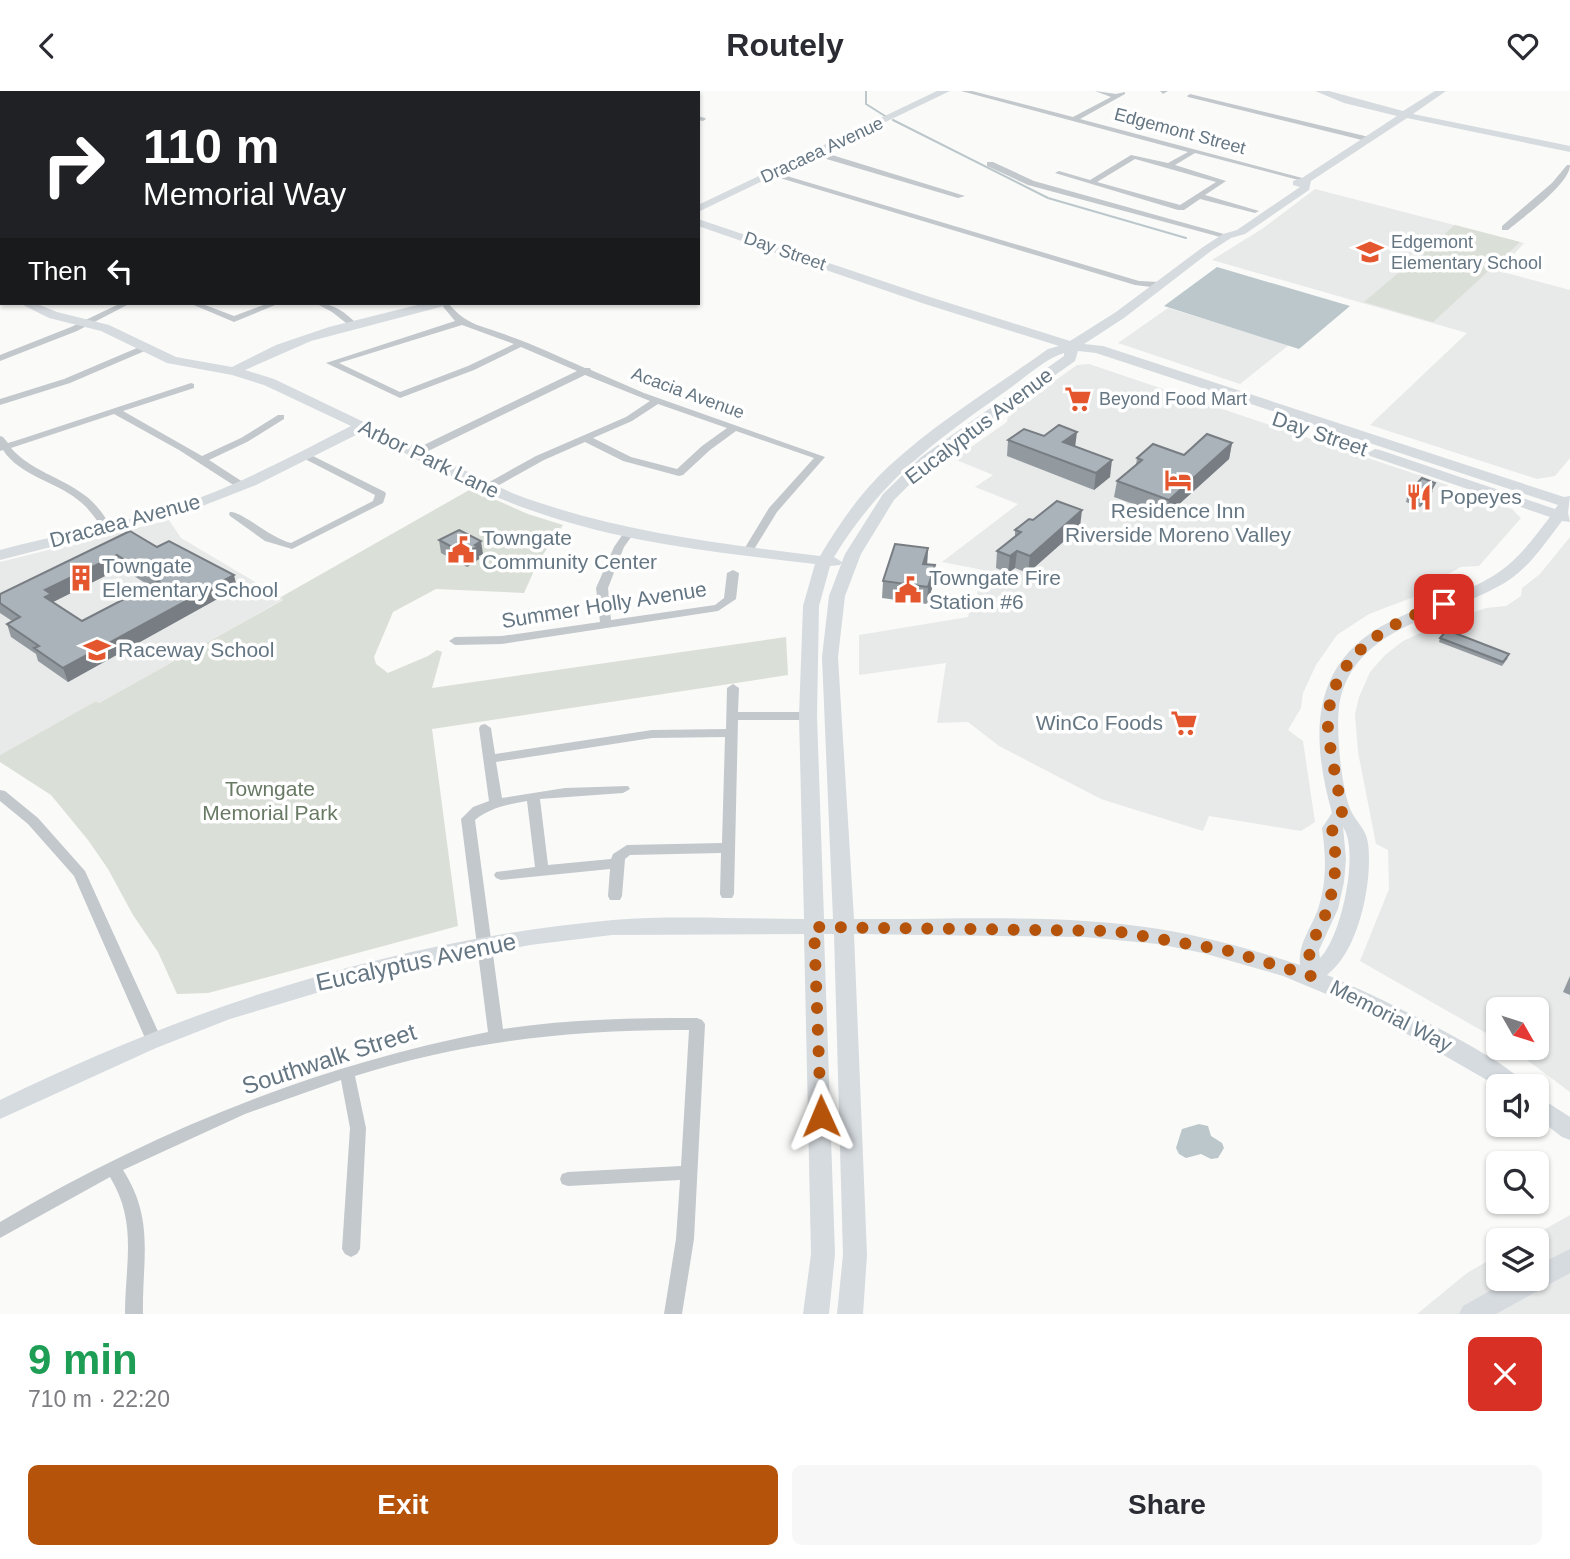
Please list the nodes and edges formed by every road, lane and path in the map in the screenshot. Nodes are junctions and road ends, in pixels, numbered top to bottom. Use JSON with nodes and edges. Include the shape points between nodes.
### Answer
{"nodes":[{"id":1,"x":945,"y":91,"type":"edge"},
{"id":2,"x":964,"y":91,"type":"edge"},
{"id":3,"x":1098,"y":91,"type":"edge"},
{"id":4,"x":1320,"y":91,"type":"edge"},
{"id":5,"x":1442,"y":91,"type":"edge"},
{"id":6,"x":1189,"y":96,"type":"dead end"},
{"id":7,"x":1406,"y":115,"type":"junction"},
{"id":8,"x":1073,"y":120,"type":"junction"},
{"id":9,"x":1483,"y":130,"type":"junction"},
{"id":10,"x":1366,"y":139,"type":"junction"},
{"id":11,"x":1570,"y":149,"type":"edge"},
{"id":12,"x":1194,"y":151,"type":"junction"},
{"id":13,"x":816,"y":153,"type":"junction"},
{"id":14,"x":1570,"y":155,"type":"edge"},
{"id":15,"x":990,"y":164,"type":"dead end"},
{"id":16,"x":1169,"y":166,"type":"junction"},
{"id":17,"x":1570,"y":167,"type":"edge"},
{"id":18,"x":773,"y":173,"type":"junction"},
{"id":19,"x":1059,"y":173,"type":"dead end"},
{"id":20,"x":1306,"y":180,"type":"junction"},
{"id":21,"x":1091,"y":182,"type":"junction"},
{"id":22,"x":961,"y":196,"type":"dead end"},
{"id":23,"x":1199,"y":196,"type":"junction"},
{"id":24,"x":700,"y":207,"type":"edge"},
{"id":25,"x":1255,"y":211,"type":"junction"},
{"id":26,"x":700,"y":223,"type":"edge"},
{"id":27,"x":1505,"y":228,"type":"dead end"},
{"id":28,"x":1227,"y":236,"type":"junction"},
{"id":29,"x":1159,"y":285,"type":"junction"},
{"id":30,"x":30,"y":305,"type":"edge"},
{"id":31,"x":123,"y":305,"type":"edge"},
{"id":32,"x":198,"y":305,"type":"edge"},
{"id":33,"x":271,"y":305,"type":"edge"},
{"id":34,"x":324,"y":305,"type":"edge"},
{"id":35,"x":434,"y":305,"type":"edge"},
{"id":36,"x":444,"y":305,"type":"edge"},
{"id":37,"x":462,"y":322,"type":"junction"},
{"id":38,"x":86,"y":323,"type":"junction"},
{"id":39,"x":353,"y":324,"type":"junction"},
{"id":40,"x":521,"y":344,"type":"junction"},
{"id":41,"x":1072,"y":346,"type":"junction"},
{"id":42,"x":144,"y":348,"type":"junction"},
{"id":43,"x":0,"y":358,"type":"edge"},
{"id":44,"x":234,"y":370,"type":"junction"},
{"id":45,"x":587,"y":370,"type":"junction"},
{"id":46,"x":1021,"y":375,"type":"junction"},
{"id":47,"x":191,"y":386,"type":"dead end"},
{"id":48,"x":1223,"y":396,"type":"junction"},
{"id":49,"x":658,"y":400,"type":"junction"},
{"id":50,"x":0,"y":402,"type":"edge"},
{"id":51,"x":116,"y":411,"type":"junction"},
{"id":52,"x":963,"y":416,"type":"junction"},
{"id":53,"x":987,"y":416,"type":"junction"},
{"id":54,"x":281,"y":417,"type":"dead end"},
{"id":55,"x":362,"y":426,"type":"junction"},
{"id":56,"x":735,"y":427,"type":"junction"},
{"id":57,"x":587,"y":439,"type":"junction"},
{"id":58,"x":1,"y":445,"type":"edge"},
{"id":59,"x":416,"y":453,"type":"junction"},
{"id":60,"x":1375,"y":453,"type":"junction"},
{"id":61,"x":305,"y":455,"type":"junction"},
{"id":62,"x":201,"y":460,"type":"junction"},
{"id":63,"x":926,"y":460,"type":"junction"},
{"id":64,"x":1447,"y":464,"type":"junction"},
{"id":65,"x":242,"y":486,"type":"junction"},
{"id":66,"x":488,"y":487,"type":"junction"},
{"id":67,"x":1567,"y":508,"type":"edge"},
{"id":68,"x":234,"y":514,"type":"dead end"},
{"id":69,"x":107,"y":528,"type":"junction"},
{"id":70,"x":629,"y":533,"type":"junction"},
{"id":71,"x":748,"y":551,"type":"junction"},
{"id":72,"x":0,"y":555,"type":"edge"},
{"id":73,"x":824,"y":561,"type":"junction"},
{"id":74,"x":848,"y":564,"type":"junction"},
{"id":75,"x":733,"y":573,"type":"dead end"},
{"id":76,"x":606,"y":626,"type":"junction"},
{"id":77,"x":455,"y":641,"type":"dead end"},
{"id":78,"x":809,"y":647,"type":"junction"},
{"id":79,"x":733,"y":688,"type":"dead end"},
{"id":80,"x":732,"y":716,"type":"junction"},
{"id":81,"x":808,"y":716,"type":"junction"},
{"id":82,"x":832,"y":721,"type":"junction"},
{"id":83,"x":485,"y":728,"type":"dead end"},
{"id":84,"x":731,"y":733,"type":"junction"},
{"id":85,"x":489,"y":759,"type":"junction"},
{"id":86,"x":835,"y":761,"type":"junction"},
{"id":87,"x":624,"y":789,"type":"dead end"},
{"id":88,"x":0,"y":794,"type":"edge"},
{"id":89,"x":533,"y":797,"type":"junction"},
{"id":90,"x":496,"y":803,"type":"junction"},
{"id":91,"x":728,"y":848,"type":"junction"},
{"id":92,"x":617,"y":863,"type":"junction"},
{"id":93,"x":542,"y":870,"type":"junction"},
{"id":94,"x":501,"y":875,"type":"dead end"},
{"id":95,"x":727,"y":894,"type":"dead end"},
{"id":96,"x":615,"y":896,"type":"dead end"},
{"id":97,"x":843,"y":926,"type":"junction"},
{"id":98,"x":814,"y":927,"type":"junction"},
{"id":99,"x":484,"y":945,"type":"junction"},
{"id":100,"x":1311,"y":976,"type":"junction"},
{"id":101,"x":496,"y":1036,"type":"junction"},
{"id":102,"x":153,"y":1038,"type":"junction"},
{"id":103,"x":347,"y":1073,"type":"junction"},
{"id":104,"x":1495,"y":1074,"type":"edge"},
{"id":105,"x":0,"y":1110,"type":"edge"},
{"id":106,"x":1549,"y":1114,"type":"edge"},
{"id":107,"x":1570,"y":1131,"type":"edge"},
{"id":108,"x":113,"y":1167,"type":"junction"},
{"id":109,"x":690,"y":1172,"type":"junction"},
{"id":110,"x":568,"y":1178,"type":"dead end"},
{"id":111,"x":0,"y":1231,"type":"edge"},
{"id":112,"x":351,"y":1249,"type":"dead end"},
{"id":113,"x":1570,"y":1260,"type":"edge"},
{"id":114,"x":1549,"y":1272,"type":"edge"},
{"id":115,"x":1514,"y":1291,"type":"edge"},
{"id":116,"x":134,"y":1314,"type":"edge"},
{"id":117,"x":673,"y":1314,"type":"edge"},
{"id":118,"x":816,"y":1314,"type":"edge"},
{"id":119,"x":850,"y":1314,"type":"edge"},
{"id":120,"x":1472,"y":1314,"type":"edge"}],
"edges":[{"from":1,"to":13,"type":"main road","name":"Dracaea Avenue"},
{"from":2,"to":8,"type":"street","name":"Edgemont Street"},
{"from":3,"to":8,"type":"street","via":[[1120,94]]},
{"from":4,"to":7,"type":"main road"},
{"from":5,"to":7,"type":"main road","name":"Eucalyptus Avenue"},
{"from":5,"to":9,"type":"main road","via":[[1429,110],[1432,115]]},
{"from":6,"to":10,"type":"street"},
{"from":7,"to":9,"type":"main road"},
{"from":7,"to":10,"type":"main road","name":"Eucalyptus Avenue"},
{"from":7,"to":14,"type":"main road"},
{"from":8,"to":12,"type":"street","name":"Edgemont Street"},
{"from":9,"to":11,"type":"main road"},
{"from":10,"to":20,"type":"main road","name":"Eucalyptus Avenue"},
{"from":12,"to":16,"type":"street"},
{"from":12,"to":20,"type":"street","name":"Edgemont Street"},
{"from":13,"to":18,"type":"main road","name":"Dracaea Avenue"},
{"from":13,"to":22,"type":"street"},
{"from":15,"to":28,"type":"street","via":[[1031,183]]},
{"from":16,"to":21,"type":"street","via":[[1134,157]]},
{"from":16,"to":23,"type":"street","via":[[1222,181]]},
{"from":17,"to":27,"type":"street"},
{"from":18,"to":24,"type":"main road","name":"Dracaea Avenue"},
{"from":18,"to":29,"type":"street","via":[[1138,283]]},
{"from":19,"to":21,"type":"street"},
{"from":20,"to":25,"type":"main road","name":"Eucalyptus Avenue"},
{"from":20,"to":28,"type":"main road","name":"Eucalyptus Avenue","via":[[1305,188],[1241,232]]},
{"from":21,"to":23,"type":"street","via":[[1181,208]]},
{"from":23,"to":25,"type":"street"},
{"from":25,"to":28,"type":"main road","name":"Eucalyptus Avenue","via":[[1226,230]]},
{"from":26,"to":41,"type":"main road","name":"Day Street"},
{"from":28,"to":29,"type":"main road","name":"Eucalyptus Avenue"},
{"from":29,"to":41,"type":"main road","name":"Eucalyptus Avenue"},
{"from":30,"to":38,"type":"main road","name":"Arbor Park Lane"},
{"from":31,"to":38,"type":"street"},
{"from":32,"to":33,"type":"street","via":[[234,319]]},
{"from":34,"to":39,"type":"street"},
{"from":35,"to":39,"type":"main road"},
{"from":36,"to":37,"type":"street","name":"Acacia Avenue"},
{"from":37,"to":40,"type":"street","name":"Acacia Avenue"},
{"from":37,"to":40,"type":"street","via":[[331,363],[400,395]]},
{"from":38,"to":42,"type":"main road","name":"Arbor Park Lane"},
{"from":38,"to":43,"type":"street"},
{"from":39,"to":44,"type":"main road"},
{"from":40,"to":45,"type":"street","name":"Acacia Avenue"},
{"from":41,"to":46,"type":"main road","name":"Eucalyptus Avenue","via":[[1053,352]]},
{"from":41,"to":48,"type":"main road","name":"Day Street","via":[[1098,349]]},
{"from":41,"to":48,"type":"main road","name":"Day Street","via":[[1090,357]]},
{"from":41,"to":53,"type":"main road","name":"Eucalyptus Avenue","via":[[1070,358]]},
{"from":42,"to":44,"type":"main road","name":"Arbor Park Lane","via":[[185,363]]},
{"from":42,"to":50,"type":"street","via":[[67,381]]},
{"from":44,"to":55,"type":"main road","name":"Arbor Park Lane"},
{"from":45,"to":49,"type":"street","name":"Acacia Avenue"},
{"from":45,"to":59,"type":"street"},
{"from":46,"to":52,"type":"main road","name":"Eucalyptus Avenue"},
{"from":46,"to":53,"type":"main road","via":[[1009,391],[984,409]]},
{"from":47,"to":51,"type":"street"},
{"from":48,"to":60,"type":"main road","name":"Day Street"},
{"from":48,"to":64,"type":"main road","name":"Day Street"},
{"from":49,"to":56,"type":"street","name":"Acacia Avenue"},
{"from":49,"to":57,"type":"street"},
{"from":51,"to":58,"type":"street"},
{"from":51,"to":62,"type":"street"},
{"from":52,"to":63,"type":"main road","via":[[960,427],[935,445]]},
{"from":52,"to":73,"type":"main road","name":"Eucalyptus Avenue","via":[[907,457],[870,494]]},
{"from":53,"to":63,"type":"main road","name":"Eucalyptus Avenue"},
{"from":54,"to":62,"type":"street"},
{"from":55,"to":59,"type":"main road","name":"Arbor Park Lane"},
{"from":55,"to":61,"type":"main road","name":"Dracaea Avenue"},
{"from":56,"to":57,"type":"street","via":[[679,473],[627,459]]},
{"from":56,"to":71,"type":"street","name":"Acacia Avenue","via":[[820,457],[773,510]]},
{"from":57,"to":66,"type":"street"},
{"from":58,"to":69,"type":"street","via":[[22,465],[79,494],[96,509]]},
{"from":59,"to":66,"type":"main road","name":"Arbor Park Lane"},
{"from":60,"to":64,"type":"main road"},
{"from":60,"to":67,"type":"main road","name":"Day Street"},
{"from":61,"to":65,"type":"main road","name":"Dracaea Avenue"},
{"from":61,"to":68,"type":"street","via":[[381,494],[378,503],[292,546],[255,530]]},
{"from":62,"to":65,"type":"street"},
{"from":63,"to":74,"type":"main road","name":"Eucalyptus Avenue","via":[[888,497]]},
{"from":64,"to":67,"type":"main road","name":"Day Street"},
{"from":65,"to":69,"type":"main road","name":"Dracaea Avenue"},
{"from":66,"to":70,"type":"main road","name":"Arbor Park Lane","via":[[547,512]]},
{"from":67,"to":100,"type":"main road","via":[[1506,574],[1460,599],[1383,630],[1343,668],[1328,719],[1342,813],[1355,831],[1357,885],[1333,958]]},
{"from":69,"to":72,"type":"main road","name":"Dracaea Avenue"},
{"from":70,"to":71,"type":"main road","name":"Arbor Park Lane"},
{"from":70,"to":76,"type":"street","via":[[602,588]]},
{"from":71,"to":73,"type":"main road","name":"Arbor Park Lane"},
{"from":73,"to":74,"type":"main road","name":"Arbor Park Lane"},
{"from":73,"to":78,"type":"main road","name":"Eucalyptus Avenue","via":[[811,606]]},
{"from":74,"to":82,"type":"main road","name":"Eucalyptus Avenue","via":[[834,608]]},
{"from":75,"to":76,"type":"street","name":"Summer Holly Avenue","via":[[730,599],[718,608]]},
{"from":76,"to":77,"type":"street","name":"Summer Holly Avenue","via":[[502,641]]},
{"from":78,"to":81,"type":"main road","name":"Eucalyptus Avenue"},
{"from":78,"to":82,"type":"main road","via":[[818,657],[823,709]]},
{"from":79,"to":80,"type":"street"},
{"from":80,"to":81,"type":"street"},
{"from":80,"to":84,"type":"street"},
{"from":81,"to":86,"type":"main road","via":[[822,722],[824,758]]},
{"from":81,"to":98,"type":"main road","name":"Eucalyptus Avenue"},
{"from":82,"to":86,"type":"main road","name":"Eucalyptus Avenue"},
{"from":83,"to":85,"type":"street"},
{"from":84,"to":85,"type":"street","via":[[652,734]]},
{"from":84,"to":91,"type":"street"},
{"from":85,"to":90,"type":"street"},
{"from":86,"to":97,"type":"main road","name":"Eucalyptus Avenue"},
{"from":87,"to":89,"type":"street"},
{"from":88,"to":102,"type":"street","via":[[33,821],[80,874]]},
{"from":89,"to":90,"type":"street"},
{"from":89,"to":93,"type":"street"},
{"from":90,"to":99,"type":"street","via":[[478,809],[468,819]]},
{"from":91,"to":92,"type":"street","via":[[627,850]]},
{"from":91,"to":95,"type":"street"},
{"from":92,"to":93,"type":"street"},
{"from":92,"to":96,"type":"street"},
{"from":93,"to":94,"type":"street"},
{"from":97,"to":98,"type":"main road","name":"Eucalyptus Avenue"},
{"from":97,"to":100,"type":"main road","name":"Memorial Way","via":[[1114,931],[1229,951]]},
{"from":97,"to":119,"type":"main road","via":[[855,1255]]},
{"from":98,"to":99,"type":"main road","name":"Eucalyptus Avenue","via":[[616,928]]},
{"from":98,"to":118,"type":"main road","via":[[823,1254]]},
{"from":99,"to":101,"type":"street"},
{"from":99,"to":102,"type":"main road","name":"Eucalyptus Avenue","via":[[315,981]]},
{"from":100,"to":104,"type":"main road","name":"Memorial Way","via":[[1406,1019]]},
{"from":101,"to":103,"type":"street","name":"Southwalk Street"},
{"from":101,"to":109,"type":"street","name":"Southwalk Street","via":[[573,1027],[697,1024]]},
{"from":102,"to":105,"type":"main road","name":"Eucalyptus Avenue"},
{"from":103,"to":108,"type":"street","name":"Southwalk Street","via":[[264,1102]]},
{"from":103,"to":112,"type":"street","via":[[358,1128]]},
{"from":106,"to":107,"type":"main road"},
{"from":108,"to":111,"type":"street","name":"Southwalk Street"},
{"from":108,"to":116,"type":"street","via":[[130,1197],[135,1218]]},
{"from":109,"to":110,"type":"street"},
{"from":109,"to":117,"type":"street"},
{"from":113,"to":114,"type":"main road"},
{"from":115,"to":120,"type":"main road"}]}
